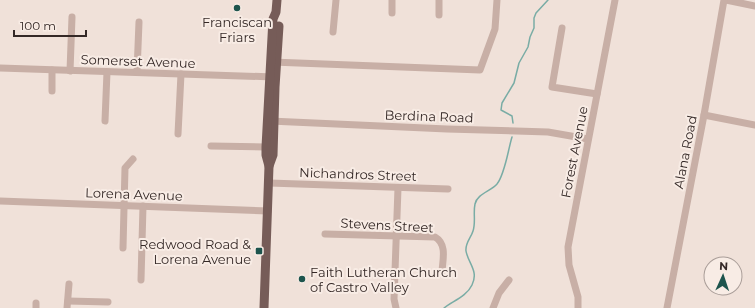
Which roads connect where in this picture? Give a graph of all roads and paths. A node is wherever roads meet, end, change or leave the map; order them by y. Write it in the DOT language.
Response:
graph roads {
  1 [pos="277,0"];
  2 [pos="336,0"];
  3 [pos="392,0"];
  4 [pos="439,0"];
  5 [pos="497,0"];
  6 [pos="614,0"];
  7 [pos="725,0"];
  8 [pos="755,6"];
  9 [pos="392,13"];
  10 [pos="439,14"];
  11 [pos="72,18"];
  12 [pos="139,22"];
  13 [pos="562,28"];
  14 [pos="333,32"];
  15 [pos="274,62"];
  16 [pos="0,68"];
  17 [pos="52,70"];
  18 [pos="70,71"];
  19 [pos="107,72"];
  20 [pos="137,72"];
  21 [pos="181,74"];
  22 [pos="273,77"];
  23 [pos="52,91"];
  24 [pos="597,94"];
  25 [pos="704,115"];
  26 [pos="105,121"];
  27 [pos="271,121"];
  28 [pos="755,125"];
  29 [pos="178,134"];
  30 [pos="588,139"];
  31 [pos="211,146"];
  32 [pos="266,147"];
  33 [pos="133,159"];
  34 [pos="269,166"];
  35 [pos="269,182"];
  36 [pos="398,188"];
  37 [pos="448,189"];
  38 [pos="0,200"];
  39 [pos="124,206"];
  40 [pos="143,206"];
  41 [pos="268,211"];
  42 [pos="325,234"];
  43 [pos="396,236"];
  44 [pos="123,248"];
  45 [pos="442,271"];
  46 [pos="141,280"];
  47 [pos="509,280"];
  48 [pos="69,284"];
  49 [pos="108,302"];
  50 [pos="68,304"];
  51 [pos="264,308"];
  52 [pos="396,308"];
  53 [pos="493,308"];
  54 [pos="578,308"];
  55 [pos="667,308"];
  1 -- 15 [label="main road"];
  2 -- 14 [label="street"];
  3 -- 9 [label="street"];
  4 -- 10 [label="street"];
  5 -- 15 [label="street"];
  6 -- 24 [label="street, Forest Avenue"];
  7 -- 8 [label="street"];
  7 -- 25 [label="street, Alana Road"];
  11 -- 18 [label="street"];
  12 -- 20 [label="street"];
  13 -- 24 [label="street"];
  15 -- 22 [label="main road"];
  16 -- 17 [label="street, Somerset Avenue"];
  17 -- 18 [label="street, Somerset Avenue"];
  17 -- 23 [label="street"];
  18 -- 19 [label="street, Somerset Avenue"];
  19 -- 20 [label="street, Somerset Avenue"];
  19 -- 26 [label="street"];
  20 -- 21 [label="street, Somerset Avenue"];
  21 -- 22 [label="street, Somerset Avenue"];
  21 -- 29 [label="street"];
  22 -- 27 [label="main road"];
  24 -- 30 [label="street, Forest Avenue"];
  25 -- 28 [label="street"];
  25 -- 55 [label="street, Alana Road"];
  27 -- 30 [label="street, Berdina Road"];
  27 -- 32 [label="main road"];
  27 -- 34 [label="main road"];
  30 -- 54 [label="street, Forest Avenue"];
  31 -- 32 [label="street"];
  32 -- 34 [label="main road"];
  33 -- 39 [label="street"];
  34 -- 35 [label="main road"];
  35 -- 36 [label="street, Nichandros Street"];
  35 -- 41 [label="main road"];
  36 -- 37 [label="street, Nichandros Street"];
  36 -- 43 [label="street"];
  38 -- 39 [label="street, Lorena Avenue"];
  39 -- 40 [label="street, Lorena Avenue"];
  39 -- 44 [label="street"];
  40 -- 41 [label="street, Lorena Avenue"];
  40 -- 46 [label="street"];
  41 -- 51 [label="main road"];
  42 -- 43 [label="street, Stevens Street"];
  43 -- 45 [label="street, Stevens Street"];
  43 -- 52 [label="street"];
  47 -- 53 [label="street"];
  48 -- 50 [label="street"];
  49 -- 50 [label="street"];
}
